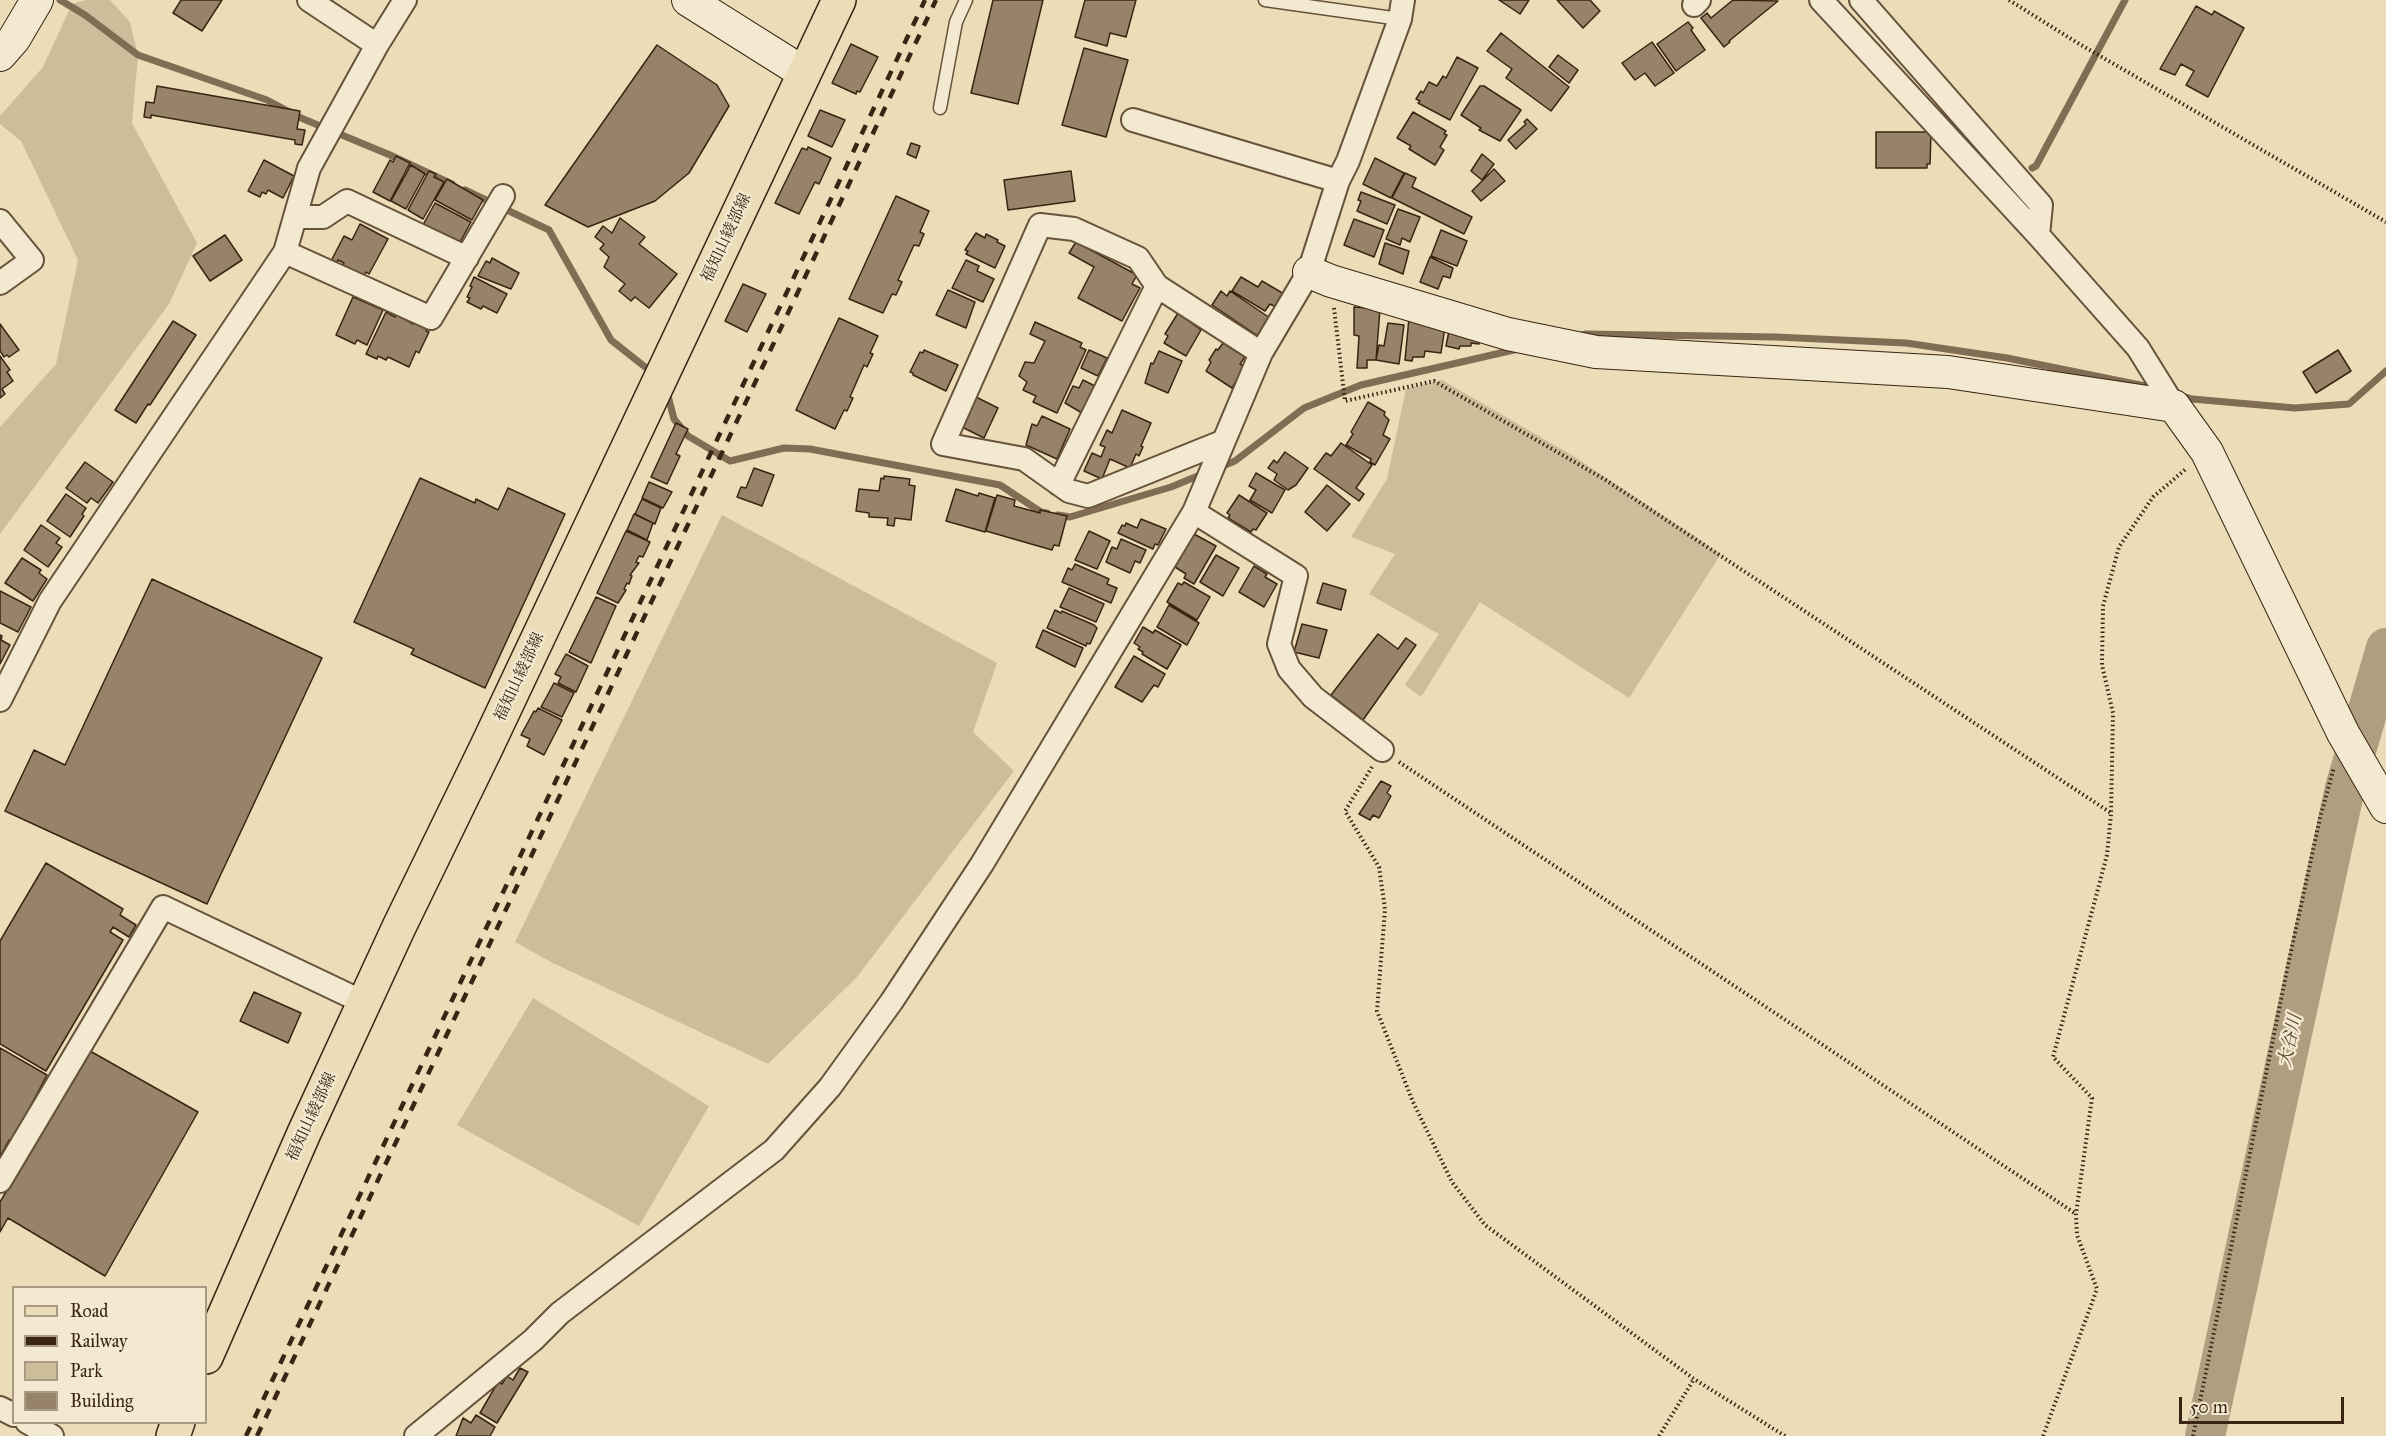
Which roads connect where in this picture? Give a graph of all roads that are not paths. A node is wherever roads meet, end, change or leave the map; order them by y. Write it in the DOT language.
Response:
graph roads {
  1 [pos="37,0"];
  2 [pos="309,0"];
  3 [pos="405,0"];
  4 [pos="688,0"];
  5 [pos="839,0"];
  6 [pos="966,0"];
  7 [pos="1265,0"];
  8 [pos="1821,0"];
  9 [pos="1861,0"];
  10 [pos="1401,10"];
  11 [pos="377,45"];
  12 [pos="0,55"];
  13 [pos="804,73"];
  14 [pos="940,108"];
  15 [pos="1133,120"];
  16 [pos="1338,181"];
  17 [pos="503,196"];
  18 [pos="295,217"];
  19 [pos="0,221"];
  20 [pos="2038,235"];
  21 [pos="285,252"];
  22 [pos="466,258"];
  23 [pos="1320,276"];
  24 [pos="0,283"];
  25 [pos="1157,285"];
  26 [pos="1261,353"];
  27 [pos="2174,406"];
  28 [pos="1219,449"];
  29 [pos="1059,484"];
  30 [pos="1196,504"];
  31 [pos="0,700"];
  32 [pos="1382,750"];
  33 [pos="2386,807"];
  34 [pos="365,1003"];
  35 [pos="0,1181"];
  36 [pos="207,1355"];
  37 [pos="31,1424"];
  38 [pos="52,1436"];
  39 [pos="416,1436"];
  1 -- 12 [label="street"];
  2 -- 11 [label="street"];
  3 -- 11 [label="street"];
  4 -- 13 [label="street"];
  5 -- 13 [label="main road, 福知山綾部線"];
  6 -- 14 [label="lane"];
  7 -- 10 [label="lane"];
  8 -- 20 [label="street"];
  9 -- 20 [label="street"];
  10 -- 16 [label="street"];
  11 -- 18 [label="street"];
  13 -- 34 [label="main road, 福知山綾部線"];
  15 -- 16 [label="street"];
  16 -- 23 [label="street"];
  17 -- 22 [label="street"];
  18 -- 21 [label="street"];
  18 -- 22 [label="street"];
  19 -- 24 [label="street"];
  20 -- 27 [label="street"];
  21 -- 22 [label="street"];
  21 -- 31 [label="street"];
  23 -- 26 [label="street"];
  23 -- 27 [label="street"];
  25 -- 26 [label="street"];
  25 -- 29 [label="street"];
  25 -- 29 [label="street"];
  26 -- 28 [label="street"];
  27 -- 33 [label="street"];
  28 -- 29 [label="street"];
  28 -- 30 [label="street"];
  30 -- 32 [label="street"];
  30 -- 39 [label="street"];
  34 -- 35 [label="street"];
  34 -- 36 [label="main road, 福知山綾部線"];
  37 -- 38 [label="street"];
}
